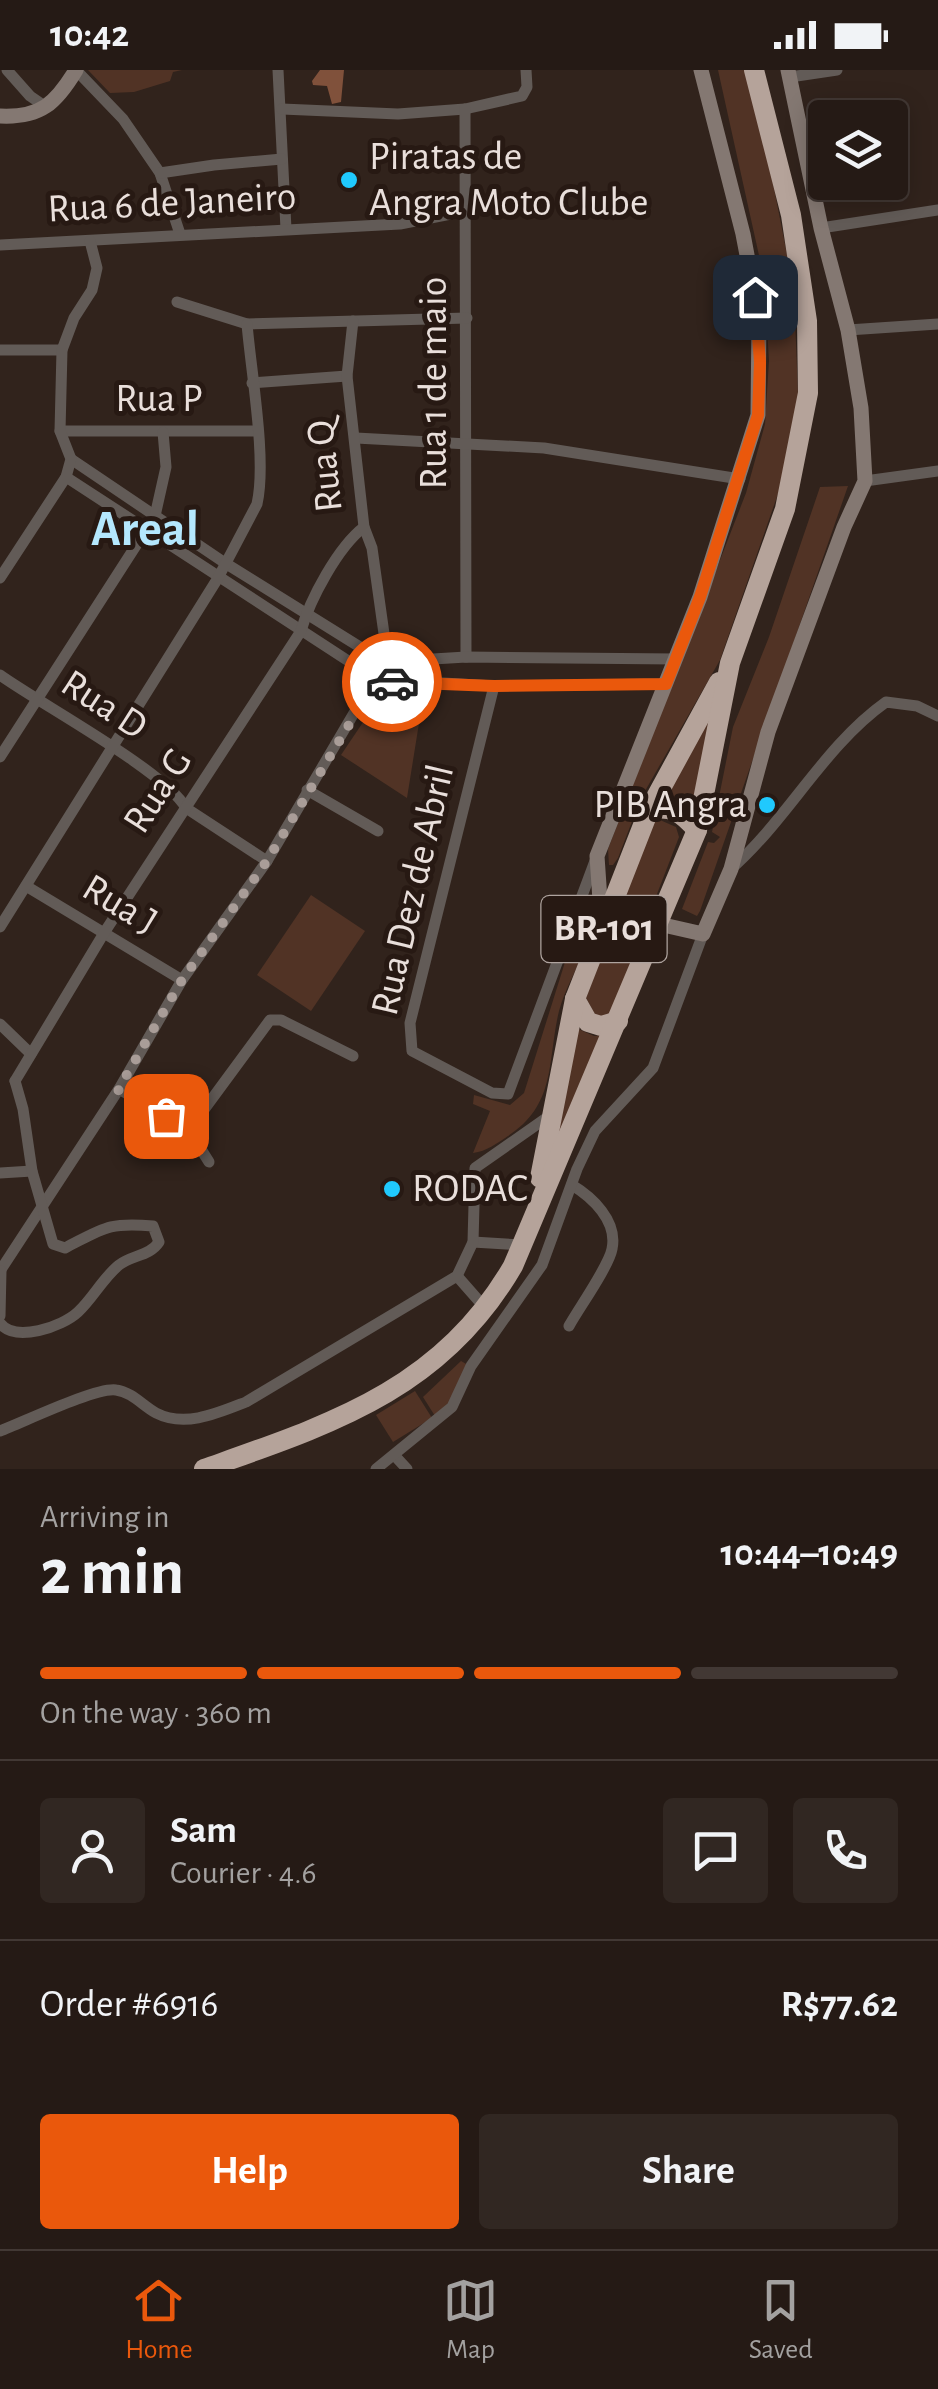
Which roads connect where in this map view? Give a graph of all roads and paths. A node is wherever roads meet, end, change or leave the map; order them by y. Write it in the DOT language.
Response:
graph roads {
  1 [pos="8,70"];
  2 [pos="76,70"];
  3 [pos="278,70"];
  4 [pos="526,70"];
  5 [pos="701,70"];
  6 [pos="754,70"];
  7 [pos="838,70"];
  8 [pos="789,73"];
  9 [pos="46,107"];
  10 [pos="282,109"];
  11 [pos="466,109"];
  12 [pos="0,116"];
  13 [pos="282,159"];
  14 [pos="160,174"];
  15 [pos="938,210"];
  16 [pos="466,211"];
  17 [pos="821,228"];
  18 [pos="286,229"];
  19 [pos="180,234"];
  20 [pos="90,241"];
  21 [pos="0,245"];
  22 [pos="177,302"];
  23 [pos="467,318"];
  24 [pos="353,321"];
  25 [pos="247,324"];
  26 [pos="938,324"];
  27 [pos="848,330"];
  28 [pos="0,350"];
  29 [pos="62,350"];
  30 [pos="347,376"];
  31 [pos="252,383"];
  32 [pos="60,431"];
  33 [pos="256,431"];
  34 [pos="163,432"];
  35 [pos="356,438"];
  36 [pos="468,442"];
  37 [pos="71,460"];
  38 [pos="938,470"];
  39 [pos="66,476"];
  40 [pos="740,479"];
  41 [pos="865,482"];
  42 [pos="155,516"];
  43 [pos="364,526"];
  44 [pos="145,530"];
  45 [pos="225,564"];
  46 [pos="0,578"];
  47 [pos="218,578"];
  48 [pos="306,614"];
  49 [pos="300,631"];
  50 [pos="466,658"];
  51 [pos="676,658"];
  52 [pos="424,660"];
  53 [pos="384,662"];
  54 [pos="730,663"];
  55 [pos="0,674"];
  56 [pos="376,680"];
  57 [pos="424,684"];
  58 [pos="666,684"];
  59 [pos="494,686"];
  60 [pos="36,700"];
  61 [pos="938,716"];
  62 [pos="114,749"];
  63 [pos="0,758"];
  64 [pos="307,790"];
  65 [pos="186,808"];
  66 [pos="649,810"];
  67 [pos="697,830"];
  68 [pos="378,831"];
  69 [pos="597,856"];
  70 [pos="267,861"];
  71 [pos="731,869"];
  72 [pos="26,886"];
  73 [pos="659,924"];
  74 [pos="0,927"];
  75 [pos="602,932"];
  76 [pos="104,933"];
  77 [pos="703,934"];
  78 [pos="182,980"];
  79 [pos="575,999"];
  80 [pos="618,1021"];
  81 [pos="0,1024"];
  82 [pos="31,1054"];
  83 [pos="353,1056"];
  84 [pos="0,1082"];
  85 [pos="14,1082"];
  86 [pos="118,1090"];
  87 [pos="552,1114"];
  88 [pos="189,1130"];
  89 [pos="210,1162"];
  90 [pos="32,1172"];
  91 [pos="0,1173"];
  92 [pos="572,1185"];
  93 [pos="44,1206"];
  94 [pos="533,1214"];
  95 [pos="473,1242"];
  96 [pos="522,1245"];
  97 [pos="0,1271"];
  98 [pos="457,1276"];
  99 [pos="486,1309"];
  100 [pos="0,1319"];
  101 [pos="569,1326"];
  102 [pos="0,1431"];
  103 [pos="394,1456"];
  104 [pos="204,1469"];
  105 [pos="376,1469"];
  106 [pos="408,1469"];
  1 -- 9 [label="street"];
  2 -- 9 [label="main road"];
  2 -- 14 [label="street"];
  3 -- 10 [label="street"];
  4 -- 11 [label="street"];
  5 -- 40 [label="main road"];
  6 -- 54 [label="highway, BR-101"];
  7 -- 8 [label="street"];
  8 -- 17 [label="main road"];
  9 -- 12 [label="main road"];
  10 -- 11 [label="street"];
  10 -- 13 [label="street"];
  11 -- 16 [label="street, Rua 1 de maio"];
  13 -- 14 [label="street"];
  13 -- 18 [label="street"];
  14 -- 19 [label="street"];
  15 -- 17 [label="street"];
  16 -- 18 [label="street, Rua 6 de Janeiro"];
  16 -- 23 [label="street, Rua 1 de maio"];
  17 -- 27 [label="main road"];
  18 -- 19 [label="street, Rua 6 de Janeiro"];
  19 -- 20 [label="street, Rua 6 de Janeiro"];
  20 -- 21 [label="street, Rua 6 de Janeiro"];
  20 -- 29 [label="street, Rua P"];
  22 -- 25 [label="street"];
  23 -- 24 [label="street"];
  23 -- 36 [label="street, Rua 1 de maio"];
  24 -- 25 [label="street"];
  24 -- 30 [label="street, Rua Q"];
  25 -- 31 [label="street, Rua P"];
  26 -- 27 [label="street"];
  27 -- 41 [label="main road"];
  28 -- 29 [label="street, Rua P"];
  29 -- 32 [label="street"];
  30 -- 31 [label="street, Rua P"];
  30 -- 35 [label="street, Rua Q"];
  31 -- 33 [label="street, Rua P"];
  32 -- 34 [label="street, Rua P"];
  32 -- 37 [label="street"];
  33 -- 34 [label="street, Rua P"];
  33 -- 45 [label="street, Rua P"];
  34 -- 42 [label="street"];
  35 -- 36 [label="street"];
  35 -- 43 [label="street, Rua Q"];
  36 -- 40 [label="street"];
  36 -- 50 [label="street, Rua 1 de maio"];
  37 -- 39 [label="street"];
  37 -- 42 [label="street"];
  38 -- 41 [label="street"];
  39 -- 44 [label="street"];
  39 -- 46 [label="street"];
  40 -- 51 [label="main road"];
  41 -- 71 [label="main road"];
  42 -- 44 [label="street"];
  42 -- 45 [label="street"];
  43 -- 48 [label="street, Rua G"];
  43 -- 53 [label="street, Rua Q"];
  44 -- 47 [label="street"];
  44 -- 60 [label="street"];
  45 -- 47 [label="street, Rua P"];
  45 -- 48 [label="street"];
  47 -- 49 [label="street"];
  47 -- 62 [label="street, Rua P"];
  48 -- 49 [label="street, Rua G"];
  48 -- 53 [label="street"];
  49 -- 56 [label="street"];
  49 -- 65 [label="street, Rua G"];
  50 -- 51 [label="street"];
  50 -- 52 [label="street"];
  51 -- 58 [label="main road"];
  52 -- 53 [label="street"];
  52 -- 57 [label="street"];
  53 -- 56 [label="street"];
  54 -- 66 [label="highway, BR-101"];
  54 -- 67 [label="highway, BR-101"];
  55 -- 60 [label="street, Rua D"];
  56 -- 57 [label="street"];
  56 -- 64 [label="street"];
  57 -- 59 [label="street"];
  58 -- 59 [label="street"];
  58 -- 69 [label="main road"];
  59 -- 69 [label="street, Rua Dez de Abril"];
  60 -- 62 [label="street, Rua D"];
  60 -- 63 [label="street"];
  61 -- 71 [label="street"];
  62 -- 65 [label="street, Rua D"];
  62 -- 72 [label="street, Rua P"];
  64 -- 68 [label="street"];
  64 -- 70 [label="street"];
  65 -- 70 [label="street, Rua D"];
  65 -- 76 [label="street, Rua G"];
  66 -- 67 [label="highway"];
  66 -- 75 [label="highway, BR-101"];
  67 -- 73 [label="highway, BR-101"];
  69 -- 75 [label="main road"];
  70 -- 78 [label="street"];
  71 -- 77 [label="main road"];
  72 -- 74 [label="street, Rua P"];
  72 -- 76 [label="street, Rua J"];
  73 -- 77 [label="main road"];
  73 -- 80 [label="highway, BR-101"];
  75 -- 79 [label="highway, BR-101"];
  76 -- 78 [label="street, Rua J"];
  76 -- 82 [label="street, Rua G"];
  77 -- 92 [label="street"];
  78 -- 86 [label="street"];
  79 -- 80 [label="highway"];
  79 -- 87 [label="highway, BR-101"];
  80 -- 94 [label="highway, BR-101"];
  81 -- 82 [label="street"];
  82 -- 85 [label="street, Rua G"];
  83 -- 88 [label="street"];
  84 -- 85 [label="street"];
  85 -- 90 [label="street"];
  86 -- 88 [label="street"];
  86 -- 93 [label="street"];
  87 -- 94 [label="highway, BR-101"];
  87 -- 95 [label="street"];
  88 -- 89 [label="street"];
  90 -- 91 [label="street"];
  90 -- 93 [label="street"];
  92 -- 101 [label="street"];
  92 -- 103 [label="street"];
  93 -- 97 [label="street"];
  93 -- 100 [label="street"];
  94 -- 96 [label="highway, BR-101"];
  95 -- 96 [label="street"];
  95 -- 98 [label="street"];
  96 -- 99 [label="highway, BR-101"];
  97 -- 100 [label="street"];
  98 -- 99 [label="street"];
  98 -- 102 [label="street"];
  99 -- 104 [label="highway, BR-101"];
  103 -- 105 [label="street"];
  103 -- 106 [label="street"];
}
